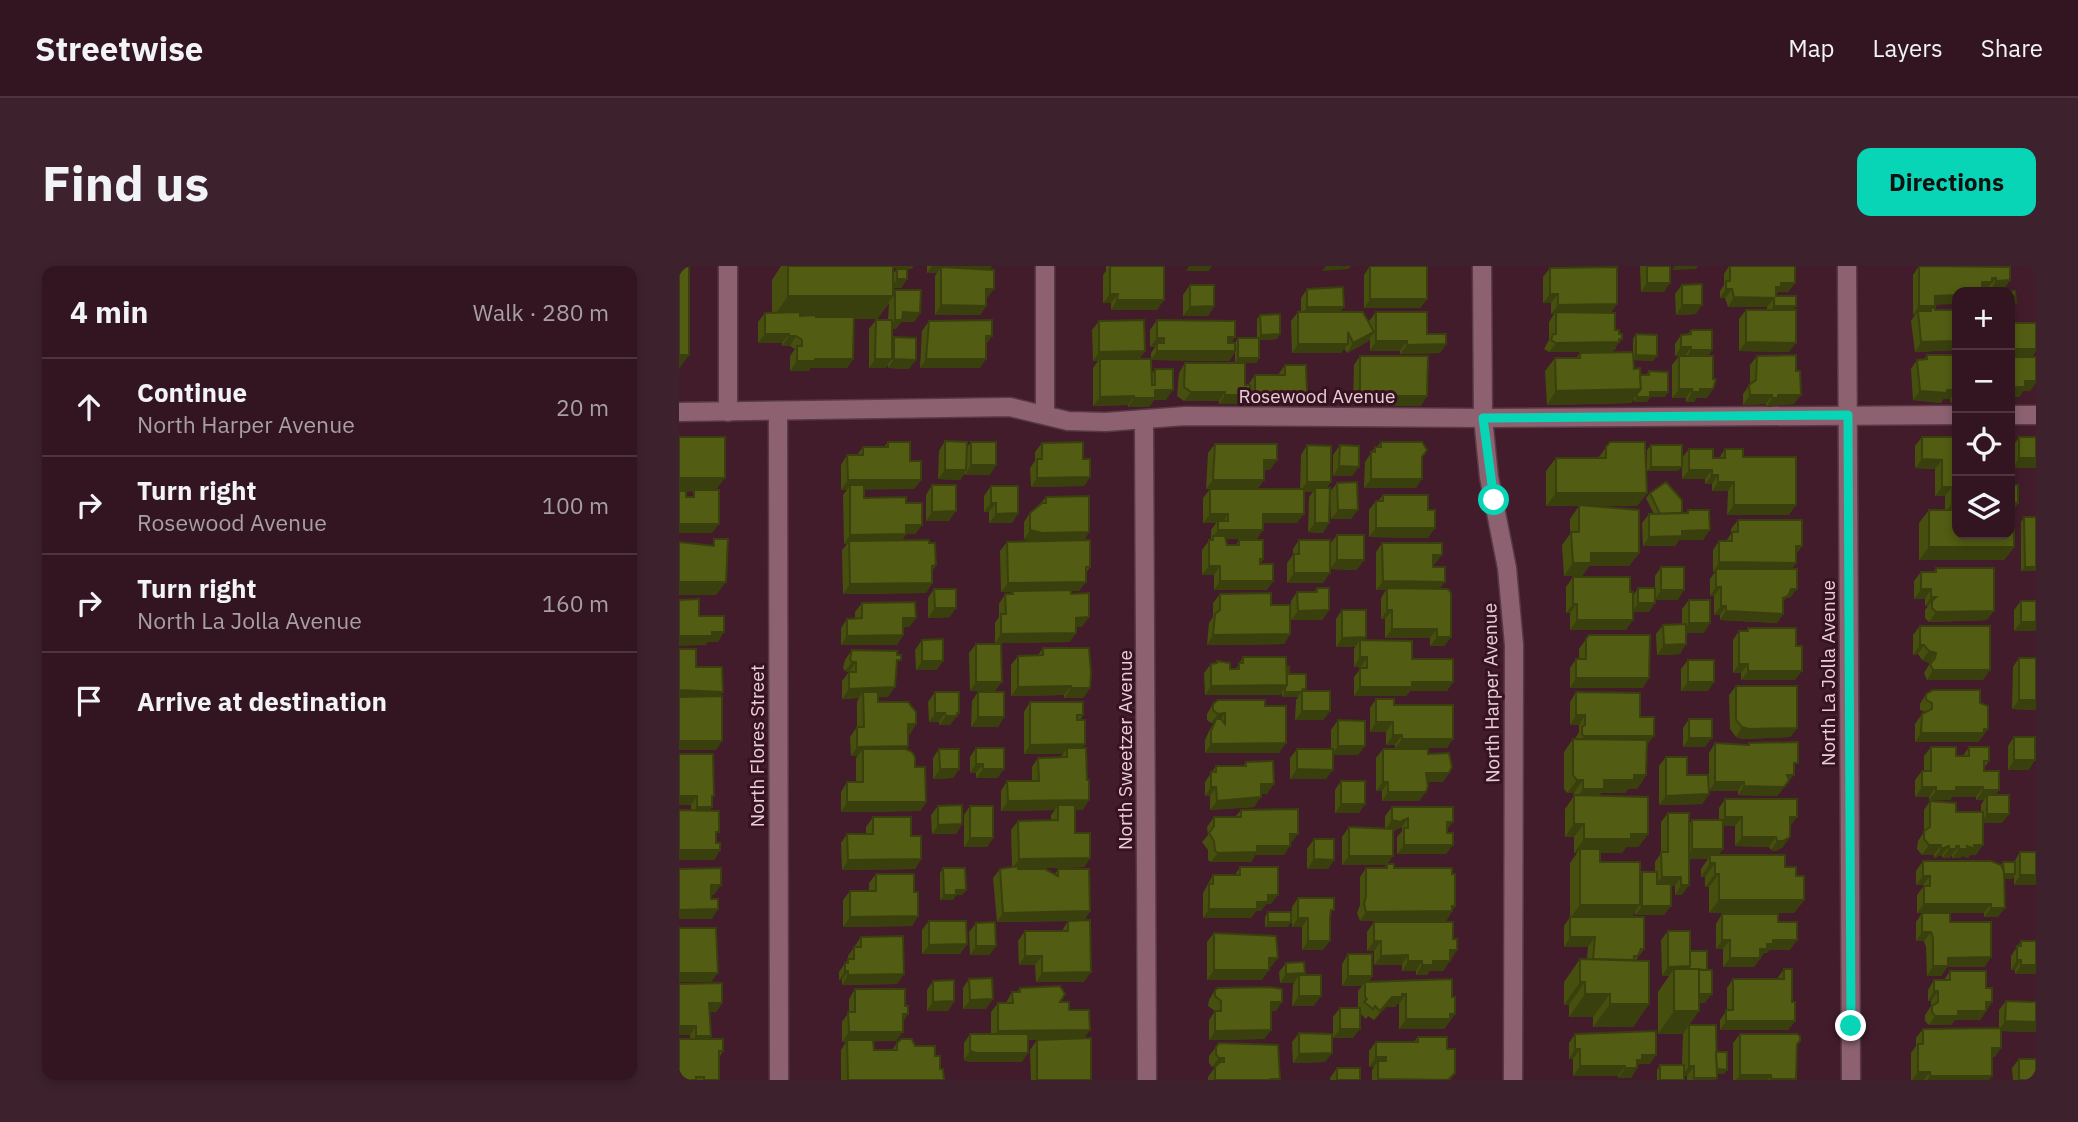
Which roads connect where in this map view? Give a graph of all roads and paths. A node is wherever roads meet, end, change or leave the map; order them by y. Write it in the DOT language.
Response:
graph roads {
  1 [pos="728,266"];
  2 [pos="1045,266"];
  3 [pos="1482,266"];
  4 [pos="1847,266"];
  5 [pos="679,412"];
  6 [pos="728,412"];
  7 [pos="778,412"];
  8 [pos="1045,415"];
  9 [pos="1848,415"];
  10 [pos="1952,415"];
  11 [pos="2015,415"];
  12 [pos="2036,415"];
  13 [pos="1483,418"];
  14 [pos="1144,419"];
  15 [pos="779,1080"];
  16 [pos="1147,1080"];
  17 [pos="1513,1080"];
  18 [pos="1851,1080"];
  1 -- 6 [label="street"];
  2 -- 8 [label="street"];
  3 -- 13 [label="street, North Harper Avenue"];
  4 -- 9 [label="street, North La Jolla Avenue"];
  5 -- 6 [label="street, Rosewood Avenue"];
  6 -- 7 [label="street, Rosewood Avenue"];
  7 -- 8 [label="street, Rosewood Avenue"];
  7 -- 15 [label="street, North Flores Street"];
  8 -- 14 [label="street, Rosewood Avenue"];
  9 -- 10 [label="street, Rosewood Avenue"];
  9 -- 13 [label="street, Rosewood Avenue"];
  9 -- 18 [label="street, North La Jolla Avenue"];
  11 -- 12 [label="street"];
  13 -- 14 [label="street, Rosewood Avenue"];
  13 -- 17 [label="street, North Harper Avenue"];
  14 -- 16 [label="street, North Sweetzer Avenue"];
}
